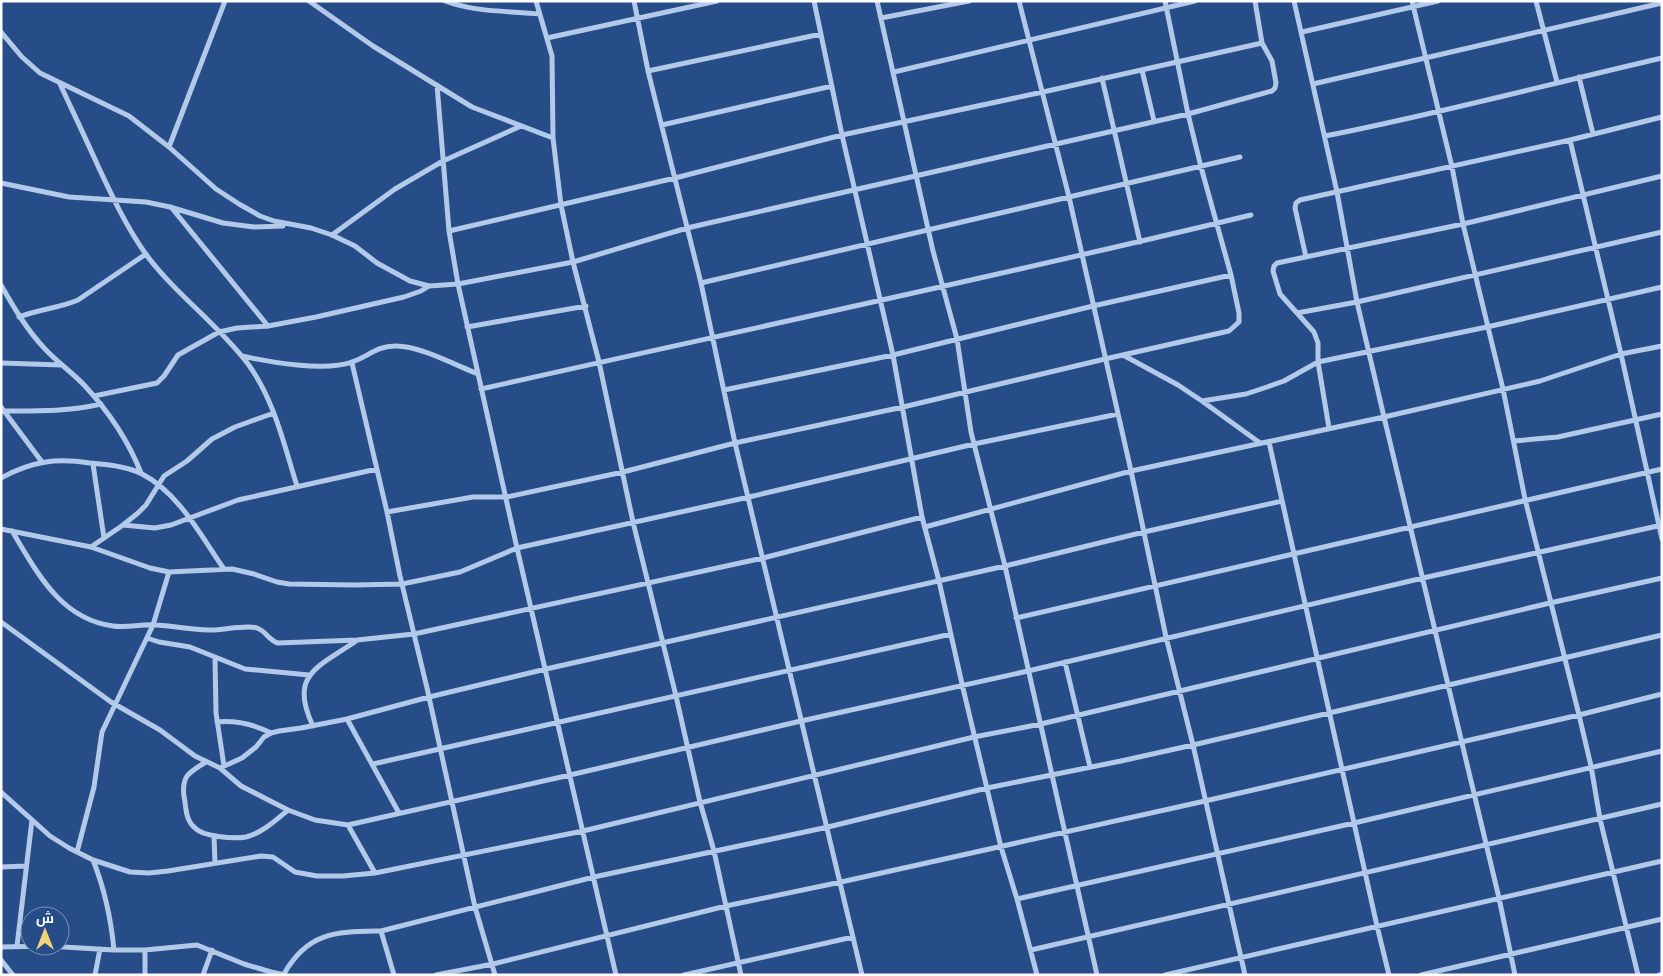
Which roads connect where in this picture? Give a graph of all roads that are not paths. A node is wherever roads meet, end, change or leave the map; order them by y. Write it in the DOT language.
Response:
graph roads {
  1 [pos="225,1"];
  2 [pos="309,1"];
  3 [pos="445,1"];
  4 [pos="536,1"];
  5 [pos="634,1"];
  6 [pos="717,1"];
  7 [pos="814,1"];
  8 [pos="877,1"];
  9 [pos="968,1"];
  10 [pos="1019,1"];
  11 [pos="1165,1"];
  12 [pos="1195,1"];
  13 [pos="1255,1"];
  14 [pos="1294,1"];
  15 [pos="1438,1"];
  16 [pos="1536,1"];
  17 [pos="1662,3"];
  18 [pos="1413,4"];
  19 [pos="1167,8"];
  20 [pos="539,14"];
  21 [pos="637,18"];
  22 [pos="881,18"];
  23 [pos="1544,30"];
  24 [pos="1,32"];
  25 [pos="1302,32"];
  26 [pos="821,34"];
  27 [pos="547,38"];
  28 [pos="1030,41"];
  29 [pos="1262,43"];
  30 [pos="1426,58"];
  31 [pos="1662,58"];
  32 [pos="1177,61"];
  33 [pos="1142,70"];
  34 [pos="648,71"];
  35 [pos="894,72"];
  36 [pos="1579,77"];
  37 [pos="1102,78"];
  38 [pos="1557,82"];
  39 [pos="60,84"];
  40 [pos="437,84"];
  41 [pos="1313,84"];
  42 [pos="832,86"];
  43 [pos="1043,92"];
  44 [pos="1439,112"];
  45 [pos="1188,114"];
  46 [pos="1662,117"];
  47 [pos="1154,121"];
  48 [pos="905,122"];
  49 [pos="520,126"];
  50 [pos="662,126"];
  51 [pos="1113,132"];
  52 [pos="1593,134"];
  53 [pos="842,135"];
  54 [pos="1324,136"];
  55 [pos="553,138"];
  56 [pos="1570,140"];
  57 [pos="1056,145"];
  58 [pos="169,147"];
  59 [pos="1240,158"];
  60 [pos="444,161"];
  61 [pos="1201,167"];
  62 [pos="1452,167"];
  63 [pos="916,176"];
  64 [pos="1662,176"];
  65 [pos="675,178"];
  66 [pos="1,183"];
  67 [pos="1126,184"];
  68 [pos="856,189"];
  69 [pos="1336,192"];
  70 [pos="1584,194"];
  71 [pos="1070,197"];
  72 [pos="114,200"];
  73 [pos="561,205"];
  74 [pos="170,207"];
  75 [pos="1251,215"];
  76 [pos="1217,224"];
  77 [pos="1464,224"];
  78 [pos="290,225"];
  79 [pos="687,228"];
  80 [pos="928,229"];
  81 [pos="449,231"];
  82 [pos="1662,232"];
  83 [pos="332,235"];
  84 [pos="1140,242"];
  85 [pos="868,243"];
  86 [pos="1348,248"];
  87 [pos="1596,248"];
  88 [pos="146,254"];
  89 [pos="1082,256"];
  90 [pos="1306,257"];
  91 [pos="573,262"];
  92 [pos="1475,274"];
  93 [pos="1231,275"];
  94 [pos="701,283"];
  95 [pos="458,284"];
  96 [pos="1,286"];
  97 [pos="429,286"];
  98 [pos="943,287"];
  99 [pos="1662,287"];
  100 [pos="1608,299"];
  101 [pos="881,301"];
  102 [pos="1357,302"];
  103 [pos="586,306"];
  104 [pos="1093,306"];
  105 [pos="1297,313"];
  106 [pos="19,317"];
  107 [pos="268,326"];
  108 [pos="467,327"];
  109 [pos="1487,327"];
  110 [pos="219,332"];
  111 [pos="712,337"];
  112 [pos="957,340"];
  113 [pos="1662,346"];
  114 [pos="1369,352"];
  115 [pos="1123,354"];
  116 [pos="1621,354"];
  117 [pos="893,355"];
  118 [pos="242,356"];
  119 [pos="1105,359"];
  120 [pos="599,362"];
  121 [pos="1318,362"];
  122 [pos="352,363"];
  123 [pos="1,364"];
  124 [pos="62,365"];
  125 [pos="478,374"];
  126 [pos="481,389"];
  127 [pos="1503,389"];
  128 [pos="724,390"];
  129 [pos="966,392"];
  130 [pos="94,396"];
  131 [pos="1202,401"];
  132 [pos="101,404"];
  133 [pos="903,407"];
  134 [pos="2,410"];
  135 [pos="274,413"];
  136 [pos="1118,414"];
  137 [pos="1662,414"];
  138 [pos="1384,417"];
  139 [pos="1635,420"];
  140 [pos="1329,428"];
  141 [pos="1514,441"];
  142 [pos="1269,442"];
  143 [pos="735,443"];
  144 [pos="1260,443"];
  145 [pos="974,444"];
  146 [pos="912,459"];
  147 [pos="42,462"];
  148 [pos="93,464"];
  149 [pos="377,469"];
  150 [pos="1662,469"];
  151 [pos="1131,471"];
  152 [pos="623,472"];
  153 [pos="1647,472"];
  154 [pos="141,473"];
  155 [pos="1,478"];
  156 [pos="158,484"];
  157 [pos="297,486"];
  158 [pos="507,497"];
  159 [pos="749,497"];
  160 [pos="1524,499"];
  161 [pos="1282,501"];
  162 [pos="991,508"];
  163 [pos="387,512"];
  164 [pos="922,516"];
  165 [pos="190,519"];
  166 [pos="633,522"];
  167 [pos="123,525"];
  168 [pos="1660,525"];
  169 [pos="925,527"];
  170 [pos="1411,527"];
  171 [pos="1,529"];
  172 [pos="12,531"];
  173 [pos="1144,532"];
  174 [pos="104,538"];
  175 [pos="1662,539"];
  176 [pos="91,547"];
  177 [pos="517,548"];
  178 [pos="1537,553"];
  179 [pos="1294,554"];
  180 [pos="762,558"];
  181 [pos="1005,566"];
  182 [pos="224,569"];
  183 [pos="169,572"];
  184 [pos="1423,578"];
  185 [pos="1662,578"];
  186 [pos="939,581"];
  187 [pos="402,584"];
  188 [pos="648,584"];
  189 [pos="1156,586"];
  190 [pos="1550,603"];
  191 [pos="1306,606"];
  192 [pos="531,609"];
  193 [pos="777,618"];
  194 [pos="1016,618"];
  195 [pos="1,622"];
  196 [pos="153,624"];
  197 [pos="1435,630"];
  198 [pos="414,634"];
  199 [pos="951,634"];
  200 [pos="1662,635"];
  201 [pos="1166,637"];
  202 [pos="147,638"];
  203 [pos="357,640"];
  204 [pos="662,643"];
  205 [pos="1564,657"];
  206 [pos="215,658"];
  207 [pos="1318,659"];
  208 [pos="1065,662"];
  209 [pos="546,669"];
  210 [pos="789,670"];
  211 [pos="1028,671"];
  212 [pos="309,675"];
  213 [pos="962,684"];
  214 [pos="1448,684"];
  215 [pos="1180,692"];
  216 [pos="1662,694"];
  217 [pos="676,696"];
  218 [pos="429,697"];
  219 [pos="116,704"];
  220 [pos="1330,713"];
  221 [pos="1579,715"];
  222 [pos="1078,716"];
  223 [pos="347,719"];
  224 [pos="801,720"];
  225 [pos="217,722"];
  226 [pos="558,722"];
  227 [pos="1041,724"];
  228 [pos="313,726"];
  229 [pos="271,733"];
  230 [pos="974,736"];
  231 [pos="1462,742"];
  232 [pos="1193,745"];
  233 [pos="688,748"];
  234 [pos="441,750"];
  235 [pos="1662,751"];
  236 [pos="206,762"];
  237 [pos="373,764"];
  238 [pos="1591,766"];
  239 [pos="222,767"];
  240 [pos="1090,767"];
  241 [pos="1342,770"];
  242 [pos="815,774"];
  243 [pos="1052,774"];
  244 [pos="570,775"];
  245 [pos="987,788"];
  246 [pos="1,792"];
  247 [pos="1474,794"];
  248 [pos="451,801"];
  249 [pos="1205,801"];
  250 [pos="700,802"];
  251 [pos="1662,804"];
  252 [pos="288,810"];
  253 [pos="399,813"];
  254 [pos="1600,819"];
  255 [pos="32,820"];
  256 [pos="1354,823"];
  257 [pos="348,825"];
  258 [pos="828,827"];
  259 [pos="583,830"];
  260 [pos="1065,832"];
  261 [pos="214,836"];
  262 [pos="1486,845"];
  263 [pos="1001,847"];
  264 [pos="77,852"];
  265 [pos="714,852"];
  266 [pos="1218,854"];
  267 [pos="464,856"];
  268 [pos="93,860"];
  269 [pos="1662,861"];
  270 [pos="215,863"];
  271 [pos="26,866"];
  272 [pos="1,867"];
  273 [pos="1612,872"];
  274 [pos="375,873"];
  275 [pos="1365,873"];
  276 [pos="594,877"];
  277 [pos="841,882"];
  278 [pos="1078,886"];
  279 [pos="1499,898"];
  280 [pos="1017,899"];
  281 [pos="1228,904"];
  282 [pos="726,906"];
  283 [pos="475,907"];
  284 [pos="1662,919"];
  285 [pos="1377,926"];
  286 [pos="1626,927"];
  287 [pos="381,931"];
  288 [pos="607,936"];
  289 [pos="853,937"];
  290 [pos="1089,937"];
  291 [pos="17,946"];
  292 [pos="1,947"];
  293 [pos="100,950"];
  294 [pos="114,950"];
  295 [pos="145,950"];
  296 [pos="212,950"];
  297 [pos="1031,950"];
  298 [pos="1510,955"];
  299 [pos="1241,958"];
  300 [pos="1,960"];
  301 [pos="739,963"];
  302 [pos="493,964"];
  303 [pos="285,974"];
  304 [pos="13,975"];
  305 [pos="95,975"];
  306 [pos="144,975"];
  307 [pos="203,975"];
  308 [pos="394,975"];
  309 [pos="436,975"];
  310 [pos="496,975"];
  311 [pos="616,975"];
  312 [pos="684,975"];
  313 [pos="741,975"];
  314 [pos="862,975"];
  315 [pos="1037,975"];
  316 [pos="1097,975"];
  317 [pos="1165,975"];
  318 [pos="1245,975"];
  319 [pos="1390,975"];
  320 [pos="1421,975"];
  321 [pos="1515,975"];
  322 [pos="1638,975"];
  1 -- 58 [label="street"];
  2 -- 40 [label="street"];
  3 -- 20 [label="street"];
  4 -- 20 [label="street"];
  5 -- 21 [label="street"];
  6 -- 21 [label="street"];
  7 -- 26 [label="street"];
  8 -- 22 [label="street"];
  9 -- 22 [label="street"];
  10 -- 28 [label="street"];
  11 -- 19 [label="street"];
  12 -- 19 [label="street"];
  13 -- 29 [label="street"];
  14 -- 25 [label="street"];
  15 -- 18 [label="street"];
  16 -- 23 [label="street"];
  17 -- 23 [label="street"];
  18 -- 25 [label="street"];
  18 -- 30 [label="street"];
  19 -- 28 [label="street"];
  19 -- 32 [label="street"];
  20 -- 27 [label="street"];
  21 -- 27 [label="street"];
  21 -- 34 [label="street"];
  22 -- 35 [label="street"];
  23 -- 30 [label="street"];
  23 -- 38 [label="street"];
  24 -- 39 [label="street"];
  25 -- 41 [label="street"];
  26 -- 34 [label="street"];
  26 -- 42 [label="street"];
  27 -- 55 [label="street"];
  28 -- 35 [label="street"];
  28 -- 43 [label="street"];
  29 -- 32 [label="street"];
  29 -- 45 [label="street"];
  30 -- 41 [label="street"];
  30 -- 44 [label="street"];
  31 -- 36 [label="street"];
  32 -- 33 [label="street"];
  32 -- 45 [label="street"];
  33 -- 37 [label="street"];
  33 -- 47 [label="street"];
  34 -- 50 [label="street"];
  35 -- 48 [label="street"];
  36 -- 38 [label="street"];
  36 -- 52 [label="street"];
  37 -- 43 [label="street"];
  37 -- 51 [label="street"];
  38 -- 44 [label="street"];
  39 -- 58 [label="street"];
  39 -- 72 [label="street"];
  40 -- 49 [label="street"];
  40 -- 60 [label="street"];
  41 -- 54 [label="street"];
  42 -- 50 [label="street"];
  42 -- 53 [label="street"];
  43 -- 48 [label="street"];
  43 -- 57 [label="street"];
  44 -- 54 [label="street"];
  44 -- 62 [label="street"];
  45 -- 47 [label="street"];
  45 -- 61 [label="street"];
  46 -- 52 [label="street"];
  47 -- 51 [label="street"];
  48 -- 53 [label="street"];
  48 -- 63 [label="street"];
  49 -- 55 [label="street"];
  49 -- 60 [label="street"];
  50 -- 65 [label="street"];
  51 -- 57 [label="street"];
  51 -- 67 [label="street"];
  52 -- 56 [label="street"];
  53 -- 65 [label="street"];
  53 -- 68 [label="street"];
  54 -- 69 [label="street"];
  55 -- 73 [label="street"];
  56 -- 62 [label="street"];
  56 -- 70 [label="street"];
  57 -- 63 [label="street"];
  57 -- 71 [label="street"];
  58 -- 78 [label="street"];
  59 -- 61 [label="street"];
  60 -- 81 [label="street"];
  60 -- 83 [label="street"];
  61 -- 67 [label="street"];
  61 -- 76 [label="street"];
  62 -- 69 [label="street"];
  62 -- 77 [label="street"];
  63 -- 68 [label="street"];
  63 -- 80 [label="street"];
  64 -- 70 [label="street"];
  65 -- 73 [label="street"];
  65 -- 79 [label="street"];
  66 -- 72 [label="street"];
  67 -- 71 [label="street"];
  67 -- 84 [label="street"];
  68 -- 79 [label="street"];
  68 -- 85 [label="street"];
  69 -- 86 [label="street"];
  69 -- 90 [label="street"];
  70 -- 77 [label="street"];
  70 -- 87 [label="street"];
  71 -- 80 [label="street"];
  71 -- 89 [label="street"];
  72 -- 74 [label="street"];
  72 -- 88 [label="street"];
  73 -- 81 [label="street"];
  73 -- 91 [label="street"];
  74 -- 78 [label="street"];
  74 -- 107 [label="street"];
  75 -- 76 [label="street"];
  76 -- 84 [label="street"];
  76 -- 93 [label="street"];
  77 -- 86 [label="street"];
  77 -- 92 [label="street"];
  78 -- 83 [label="street"];
  79 -- 91 [label="street"];
  79 -- 94 [label="street"];
  80 -- 85 [label="street"];
  80 -- 98 [label="street"];
  81 -- 95 [label="street"];
  82 -- 87 [label="street"];
  83 -- 97 [label="street"];
  84 -- 89 [label="street"];
  85 -- 94 [label="street"];
  85 -- 101 [label="street"];
  86 -- 90 [label="street"];
  86 -- 102 [label="street"];
  87 -- 92 [label="street"];
  87 -- 100 [label="street"];
  88 -- 106 [label="street"];
  88 -- 110 [label="street"];
  89 -- 98 [label="street"];
  89 -- 104 [label="street"];
  90 -- 105 [label="street"];
  91 -- 95 [label="street"];
  91 -- 103 [label="street"];
  92 -- 102 [label="street"];
  92 -- 109 [label="street"];
  93 -- 104 [label="street"];
  93 -- 115 [label="street"];
  94 -- 111 [label="street"];
  95 -- 97 [label="street"];
  95 -- 108 [label="street"];
  96 -- 106 [label="street"];
  97 -- 107 [label="street"];
  98 -- 101 [label="street"];
  98 -- 112 [label="street"];
  99 -- 100 [label="street"];
  100 -- 109 [label="street"];
  100 -- 116 [label="street"];
  101 -- 111 [label="street"];
  101 -- 117 [label="street"];
  102 -- 105 [label="street"];
  102 -- 114 [label="street"];
  103 -- 108 [label="street"];
  103 -- 120 [label="street"];
  104 -- 112 [label="street"];
  104 -- 119 [label="street"];
  105 -- 121 [label="street"];
  106 -- 124 [label="street"];
  107 -- 110 [label="street"];
  108 -- 125 [label="street"];
  109 -- 114 [label="street"];
  109 -- 127 [label="street"];
  110 -- 118 [label="street"];
  110 -- 130 [label="street"];
  111 -- 120 [label="street"];
  111 -- 128 [label="street"];
  112 -- 117 [label="street"];
  112 -- 129 [label="street"];
  113 -- 116 [label="street"];
  114 -- 121 [label="street"];
  114 -- 138 [label="street"];
  115 -- 119 [label="street"];
  115 -- 131 [label="street"];
  116 -- 127 [label="street"];
  116 -- 139 [label="street"];
  117 -- 128 [label="street"];
  117 -- 133 [label="street"];
  118 -- 122 [label="street"];
  118 -- 135 [label="street"];
  119 -- 129 [label="street"];
  119 -- 136 [label="street"];
  120 -- 126 [label="street"];
  120 -- 152 [label="street"];
  121 -- 131 [label="street"];
  121 -- 140 [label="street"];
  122 -- 125 [label="street"];
  122 -- 149 [label="street"];
  123 -- 124 [label="street"];
  124 -- 130 [label="street"];
  125 -- 126 [label="street"];
  126 -- 158 [label="street"];
  127 -- 138 [label="street"];
  127 -- 141 [label="street"];
  128 -- 143 [label="street"];
  129 -- 133 [label="street"];
  129 -- 145 [label="street"];
  130 -- 132 [label="street"];
  131 -- 144 [label="street"];
  132 -- 134 [label="street"];
  132 -- 154 [label="street"];
  133 -- 143 [label="street"];
  133 -- 146 [label="street"];
  134 -- 147 [label="street"];
  135 -- 156 [label="street"];
  135 -- 157 [label="street"];
  136 -- 145 [label="street"];
  136 -- 151 [label="street"];
  137 -- 139 [label="street"];
  138 -- 140 [label="street"];
  138 -- 170 [label="street"];
  139 -- 141 [label="street"];
  139 -- 153 [label="street"];
  140 -- 142 [label="street"];
  141 -- 160 [label="street"];
  142 -- 144 [label="street"];
  142 -- 161 [label="street"];
  143 -- 152 [label="street"];
  143 -- 159 [label="street"];
  144 -- 151 [label="street"];
  145 -- 146 [label="street"];
  145 -- 162 [label="street"];
  146 -- 159 [label="street"];
  146 -- 164 [label="street"];
  147 -- 148 [label="street"];
  147 -- 155 [label="street"];
  148 -- 154 [label="street"];
  148 -- 174 [label="street"];
  149 -- 157 [label="street"];
  149 -- 163 [label="street"];
  150 -- 153 [label="street"];
  151 -- 162 [label="street"];
  151 -- 173 [label="street"];
  152 -- 158 [label="street"];
  152 -- 166 [label="street"];
  153 -- 160 [label="street"];
  153 -- 168 [label="street"];
  154 -- 156 [label="street"];
  156 -- 165 [label="street"];
  156 -- 167 [label="street"];
  157 -- 165 [label="street"];
  158 -- 163 [label="street"];
  158 -- 177 [label="street"];
  159 -- 166 [label="street"];
  159 -- 180 [label="street"];
  160 -- 170 [label="street"];
  160 -- 178 [label="street"];
  161 -- 173 [label="street"];
  161 -- 179 [label="street"];
  162 -- 169 [label="street"];
  162 -- 181 [label="street"];
  163 -- 187 [label="street"];
  164 -- 169 [label="street"];
  164 -- 180 [label="street"];
  165 -- 167 [label="street"];
  165 -- 182 [label="street"];
  166 -- 177 [label="street"];
  166 -- 188 [label="street"];
  167 -- 174 [label="street"];
  168 -- 175 [label="street"];
  168 -- 178 [label="street"];
  169 -- 186 [label="street"];
  170 -- 179 [label="street"];
  170 -- 184 [label="street"];
  171 -- 172 [label="street"];
  172 -- 176 [label="street"];
  172 -- 196 [label="street"];
  173 -- 181 [label="street"];
  173 -- 189 [label="street"];
  174 -- 176 [label="street"];
  176 -- 183 [label="street"];
  177 -- 187 [label="street"];
  177 -- 192 [label="street"];
  178 -- 184 [label="street"];
  178 -- 190 [label="street"];
  179 -- 189 [label="street"];
  179 -- 191 [label="street"];
  180 -- 188 [label="street"];
  180 -- 193 [label="street"];
  181 -- 186 [label="street"];
  181 -- 194 [label="street"];
  182 -- 183 [label="street"];
  182 -- 187 [label="street"];
  183 -- 196 [label="street"];
  184 -- 191 [label="street"];
  184 -- 197 [label="street"];
  185 -- 190 [label="street"];
  186 -- 193 [label="street"];
  186 -- 199 [label="street"];
  187 -- 198 [label="street"];
  188 -- 192 [label="street"];
  188 -- 204 [label="street"];
  189 -- 194 [label="street"];
  189 -- 201 [label="street"];
  190 -- 197 [label="street"];
  190 -- 205 [label="street"];
  191 -- 201 [label="street"];
  191 -- 207 [label="street"];
  192 -- 198 [label="street"];
  192 -- 209 [label="street"];
  193 -- 204 [label="street"];
  193 -- 210 [label="street"];
  194 -- 211 [label="street"];
  195 -- 219 [label="street"];
  196 -- 202 [label="street"];
  196 -- 203 [label="street"];
  197 -- 207 [label="street"];
  197 -- 214 [label="street"];
  198 -- 203 [label="street"];
  198 -- 218 [label="street"];
  199 -- 210 [label="street"];
  199 -- 213 [label="street"];
  200 -- 205 [label="street"];
  201 -- 208 [label="street"];
  201 -- 215 [label="street"];
  202 -- 206 [label="street"];
  202 -- 219 [label="street"];
  203 -- 212 [label="street"];
  204 -- 209 [label="street"];
  204 -- 217 [label="street"];
  205 -- 214 [label="street"];
  205 -- 221 [label="street"];
  206 -- 212 [label="street"];
  206 -- 225 [label="street"];
  207 -- 215 [label="street"];
  207 -- 220 [label="street"];
  208 -- 211 [label="street"];
  208 -- 222 [label="street"];
  209 -- 218 [label="street"];
  209 -- 226 [label="street"];
  210 -- 217 [label="street"];
  210 -- 224 [label="street"];
  211 -- 213 [label="street"];
  211 -- 227 [label="street"];
  212 -- 228 [label="street"];
  213 -- 224 [label="street"];
  213 -- 230 [label="street"];
  214 -- 220 [label="street"];
  214 -- 231 [label="street"];
  215 -- 222 [label="street"];
  215 -- 232 [label="street"];
  216 -- 221 [label="street"];
  217 -- 226 [label="street"];
  217 -- 233 [label="street"];
  218 -- 223 [label="street"];
  218 -- 234 [label="street"];
  219 -- 236 [label="street"];
  219 -- 264 [label="street"];
  220 -- 232 [label="street"];
  220 -- 241 [label="street"];
  221 -- 231 [label="street"];
  221 -- 238 [label="street"];
  222 -- 227 [label="street"];
  222 -- 240 [label="street"];
  223 -- 228 [label="street"];
  223 -- 237 [label="street"];
  224 -- 233 [label="street"];
  224 -- 242 [label="street"];
  225 -- 229 [label="street"];
  225 -- 239 [label="street"];
  226 -- 234 [label="street"];
  226 -- 244 [label="street"];
  227 -- 230 [label="street"];
  227 -- 243 [label="street"];
  228 -- 229 [label="street"];
  229 -- 239 [label="street"];
  230 -- 242 [label="street"];
  230 -- 245 [label="street"];
  231 -- 241 [label="street"];
  231 -- 247 [label="street"];
  232 -- 240 [label="street"];
  232 -- 249 [label="street"];
  233 -- 244 [label="street"];
  233 -- 250 [label="street"];
  234 -- 237 [label="street"];
  234 -- 248 [label="street"];
  235 -- 238 [label="street"];
  236 -- 239 [label="street"];
  236 -- 261 [label="street"];
  237 -- 253 [label="street"];
  238 -- 247 [label="street"];
  238 -- 254 [label="street"];
  239 -- 252 [label="street"];
  240 -- 243 [label="street"];
  241 -- 249 [label="street"];
  241 -- 256 [label="street"];
  242 -- 250 [label="street"];
  242 -- 258 [label="street"];
  243 -- 245 [label="street"];
  243 -- 260 [label="street"];
  244 -- 248 [label="street"];
  244 -- 259 [label="street"];
  245 -- 258 [label="street"];
  245 -- 263 [label="street"];
  246 -- 255 [label="street"];
  247 -- 256 [label="street"];
  247 -- 262 [label="street"];
  248 -- 253 [label="street"];
  248 -- 267 [label="street"];
  249 -- 260 [label="street"];
  249 -- 266 [label="street"];
  250 -- 259 [label="street"];
  250 -- 265 [label="street"];
  251 -- 254 [label="street"];
  252 -- 257 [label="street"];
  252 -- 261 [label="street"];
  253 -- 257 [label="street"];
  254 -- 262 [label="street"];
  254 -- 273 [label="street"];
  255 -- 264 [label="street"];
  255 -- 271 [label="street"];
  256 -- 266 [label="street"];
  256 -- 275 [label="street"];
  257 -- 274 [label="street"];
  258 -- 265 [label="street"];
  258 -- 277 [label="street"];
  259 -- 267 [label="street"];
  259 -- 276 [label="street"];
  260 -- 263 [label="street"];
  260 -- 278 [label="street"];
  261 -- 270 [label="street"];
  262 -- 275 [label="street"];
  262 -- 279 [label="street"];
  263 -- 277 [label="street"];
  263 -- 280 [label="street"];
  264 -- 268 [label="street"];
  265 -- 276 [label="street"];
  265 -- 282 [label="street"];
  266 -- 278 [label="street"];
  266 -- 281 [label="street"];
  267 -- 274 [label="street"];
  267 -- 283 [label="street"];
  268 -- 270 [label="street"];
  268 -- 294 [label="street"];
  269 -- 273 [label="street"];
  270 -- 274 [label="street"];
  271 -- 272 [label="street"];
  271 -- 291 [label="street"];
  273 -- 279 [label="street"];
  273 -- 286 [label="street"];
  275 -- 281 [label="street"];
  275 -- 285 [label="street"];
  276 -- 283 [label="street"];
  276 -- 288 [label="street"];
  277 -- 282 [label="street"];
  277 -- 289 [label="street"];
  278 -- 280 [label="street"];
  278 -- 290 [label="street"];
  279 -- 285 [label="street"];
  279 -- 298 [label="street"];
  280 -- 297 [label="street"];
  281 -- 290 [label="street"];
  281 -- 299 [label="street"];
  282 -- 288 [label="street"];
  282 -- 301 [label="street"];
  283 -- 287 [label="street"];
  283 -- 302 [label="street"];
  284 -- 286 [label="street"];
  285 -- 299 [label="street"];
  285 -- 319 [label="street"];
  286 -- 298 [label="street"];
  286 -- 322 [label="street"];
  287 -- 303 [label="street"];
  287 -- 308 [label="street"];
  288 -- 302 [label="street"];
  288 -- 311 [label="street"];
  289 -- 301 [label="street"];
  289 -- 314 [label="street"];
  290 -- 297 [label="street"];
  290 -- 316 [label="street"];
  291 -- 292 [label="street"];
  291 -- 293 [label="street"];
  293 -- 294 [label="street"];
  293 -- 305 [label="street"];
  294 -- 295 [label="street"];
  295 -- 296 [label="street"];
  295 -- 306 [label="street"];
  296 -- 303 [label="street"];
  296 -- 307 [label="street"];
  297 -- 315 [label="street"];
  298 -- 320 [label="street"];
  298 -- 321 [label="street"];
  299 -- 317 [label="street"];
  299 -- 318 [label="street"];
  300 -- 304 [label="street"];
  301 -- 312 [label="street"];
  301 -- 313 [label="street"];
  302 -- 309 [label="street"];
  302 -- 310 [label="street"];
}
